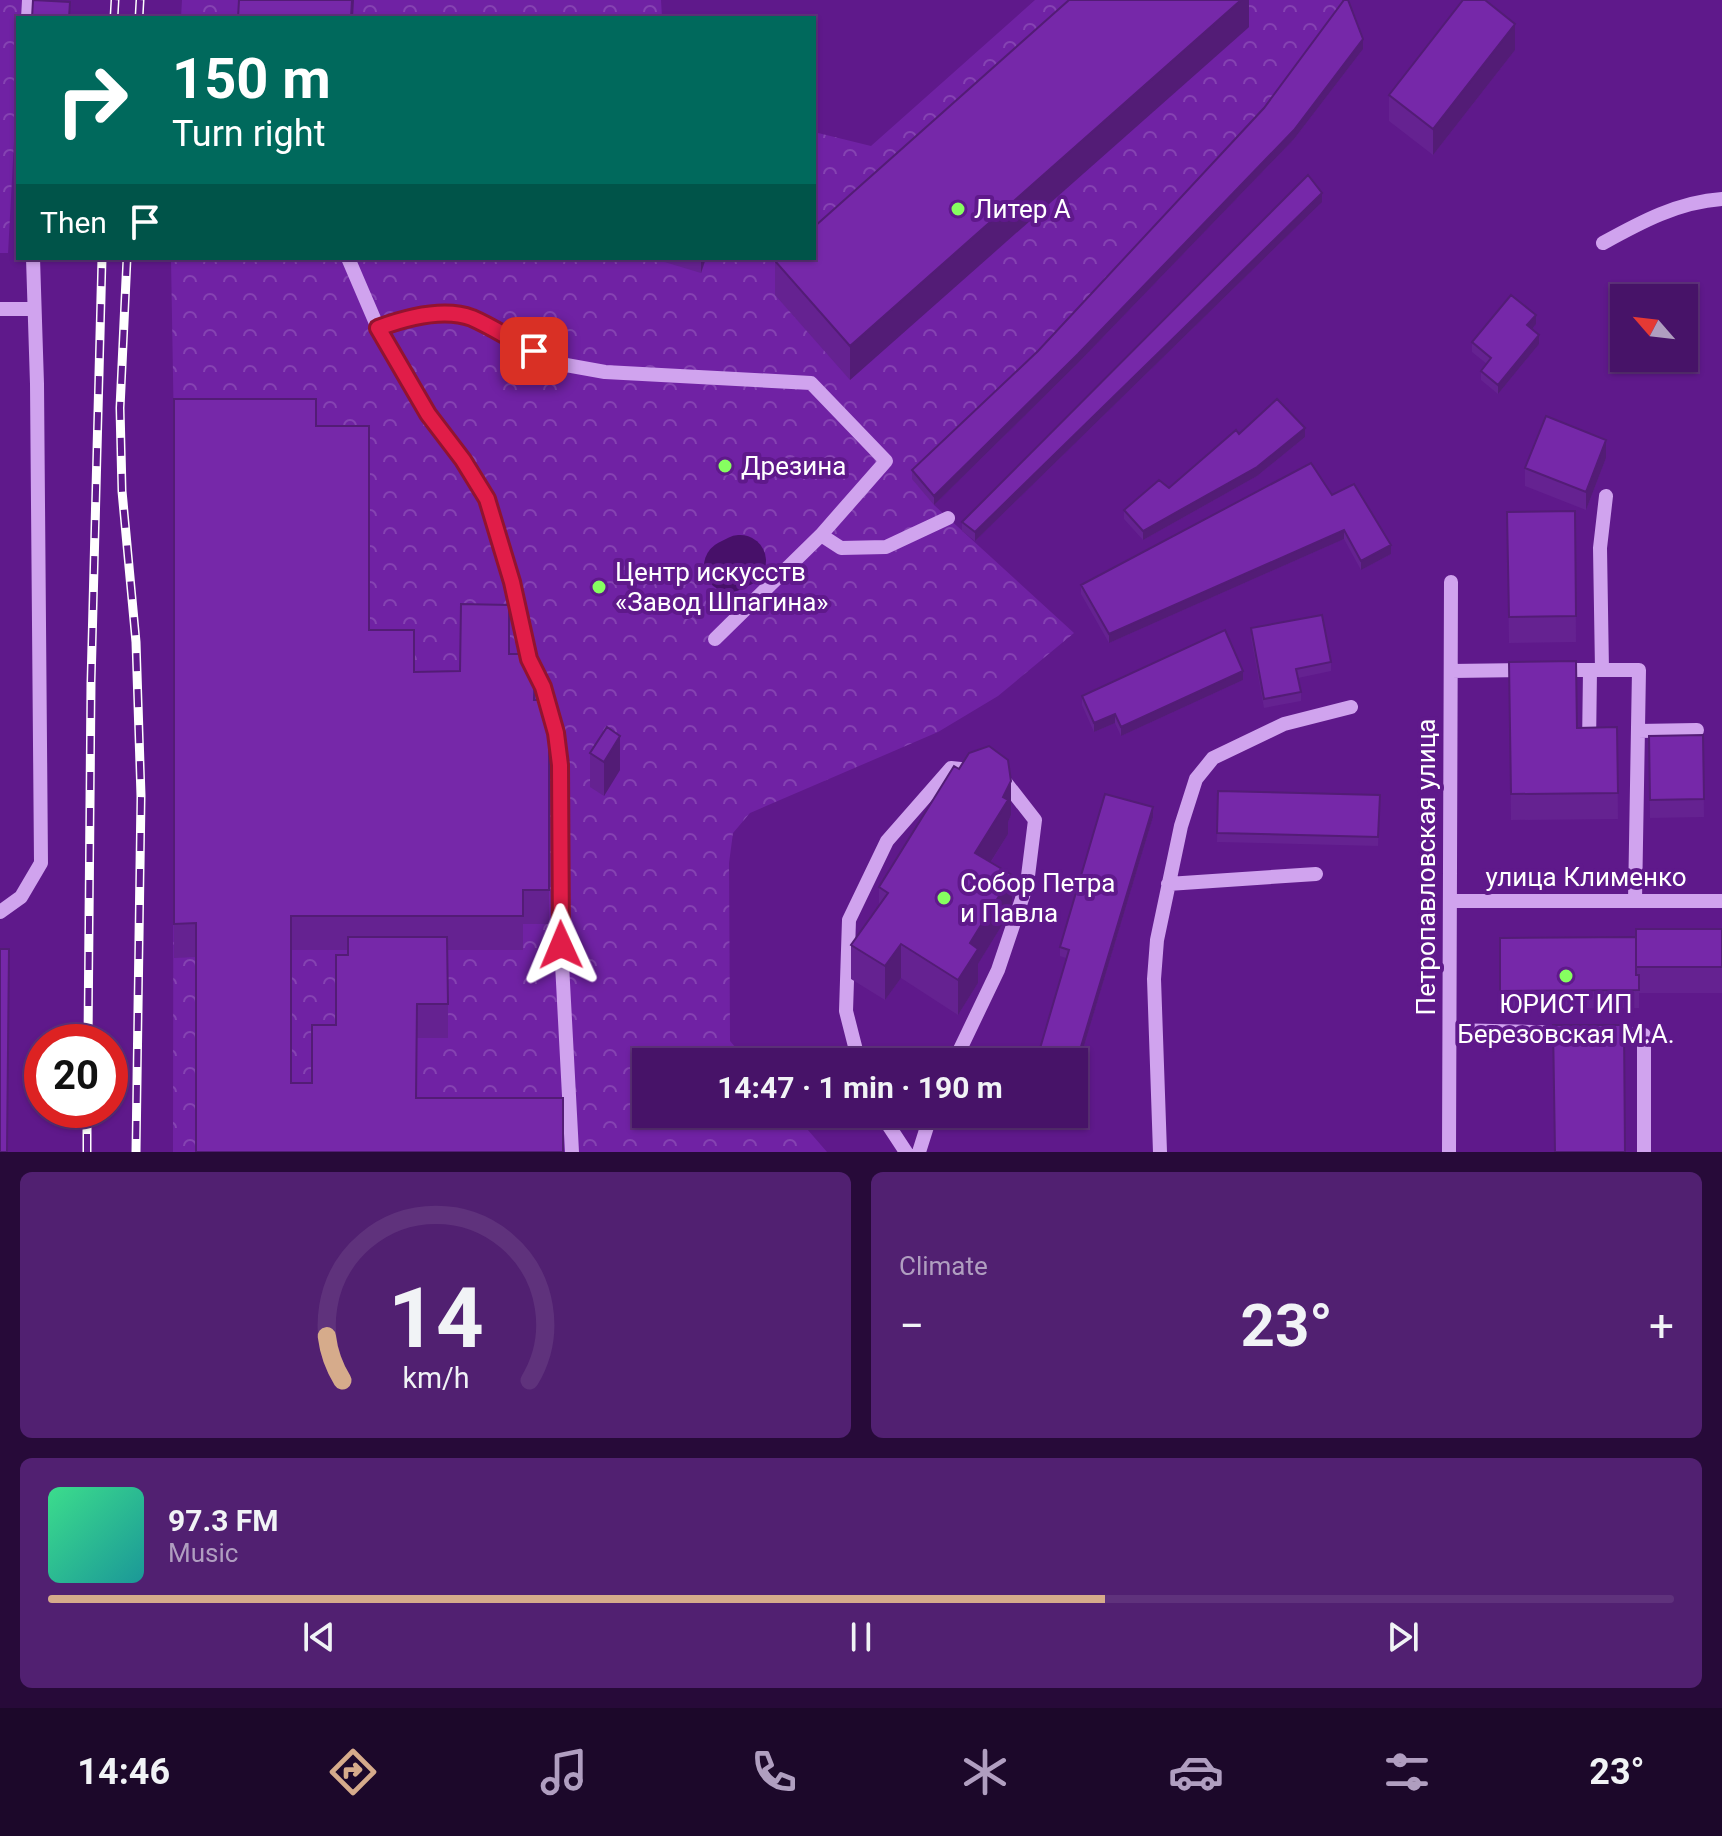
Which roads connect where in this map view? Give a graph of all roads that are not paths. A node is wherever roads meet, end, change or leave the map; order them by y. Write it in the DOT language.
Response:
graph roads {
  1 [pos="1722,199"];
  2 [pos="1603,243"];
  3 [pos="33,260"];
  4 [pos="349,260"];
  5 [pos="0,309"];
  6 [pos="34,309"];
  7 [pos="378,328"];
  8 [pos="1606,496"];
  9 [pos="948,518"];
  10 [pos="821,535"];
  11 [pos="1451,582"];
  12 [pos="715,639"];
  13 [pos="1596,670"];
  14 [pos="1451,671"];
  15 [pos="1351,707"];
  16 [pos="1697,730"];
  17 [pos="1638,731"];
  18 [pos="1589,747"];
  19 [pos="1316,874"];
  20 [pos="1168,884"];
  21 [pos="1450,901"];
  22 [pos="1635,901"];
  23 [pos="1722,901"];
  24 [pos="0,912"];
  25 [pos="1450,1030"];
  26 [pos="855,1048"];
  27 [pos="961,1048"];
  28 [pos="890,1128"];
  29 [pos="927,1128"];
  30 [pos="572,1152"];
  31 [pos="906,1152"];
  32 [pos="919,1152"];
  33 [pos="1160,1152"];
  34 [pos="1449,1152"];
  35 [pos="1644,1152"];
  1 -- 2 [label="street"];
  3 -- 6 [label="street"];
  4 -- 7 [label="street"];
  5 -- 6 [label="street"];
  6 -- 24 [label="street"];
  7 -- 10 [label="street"];
  7 -- 30 [label="street"];
  8 -- 13 [label="street"];
  9 -- 10 [label="street"];
  10 -- 12 [label="street"];
  11 -- 14 [label="street, Петропавловская улица"];
  13 -- 14 [label="street"];
  13 -- 17 [label="street"];
  13 -- 18 [label="street"];
  14 -- 21 [label="street, Петропавловская улица"];
  15 -- 20 [label="street"];
  16 -- 17 [label="street"];
  17 -- 22 [label="street"];
  19 -- 20 [label="street"];
  20 -- 33 [label="street"];
  21 -- 22 [label="street, улица Клименко"];
  21 -- 25 [label="street, Петропавловская улица"];
  22 -- 23 [label="street, улица Клименко"];
  25 -- 34 [label="street, Петропавловская улица"];
  25 -- 35 [label="street"];
  26 -- 27 [label="street"];
  28 -- 31 [label="street"];
  29 -- 32 [label="street"];
}
